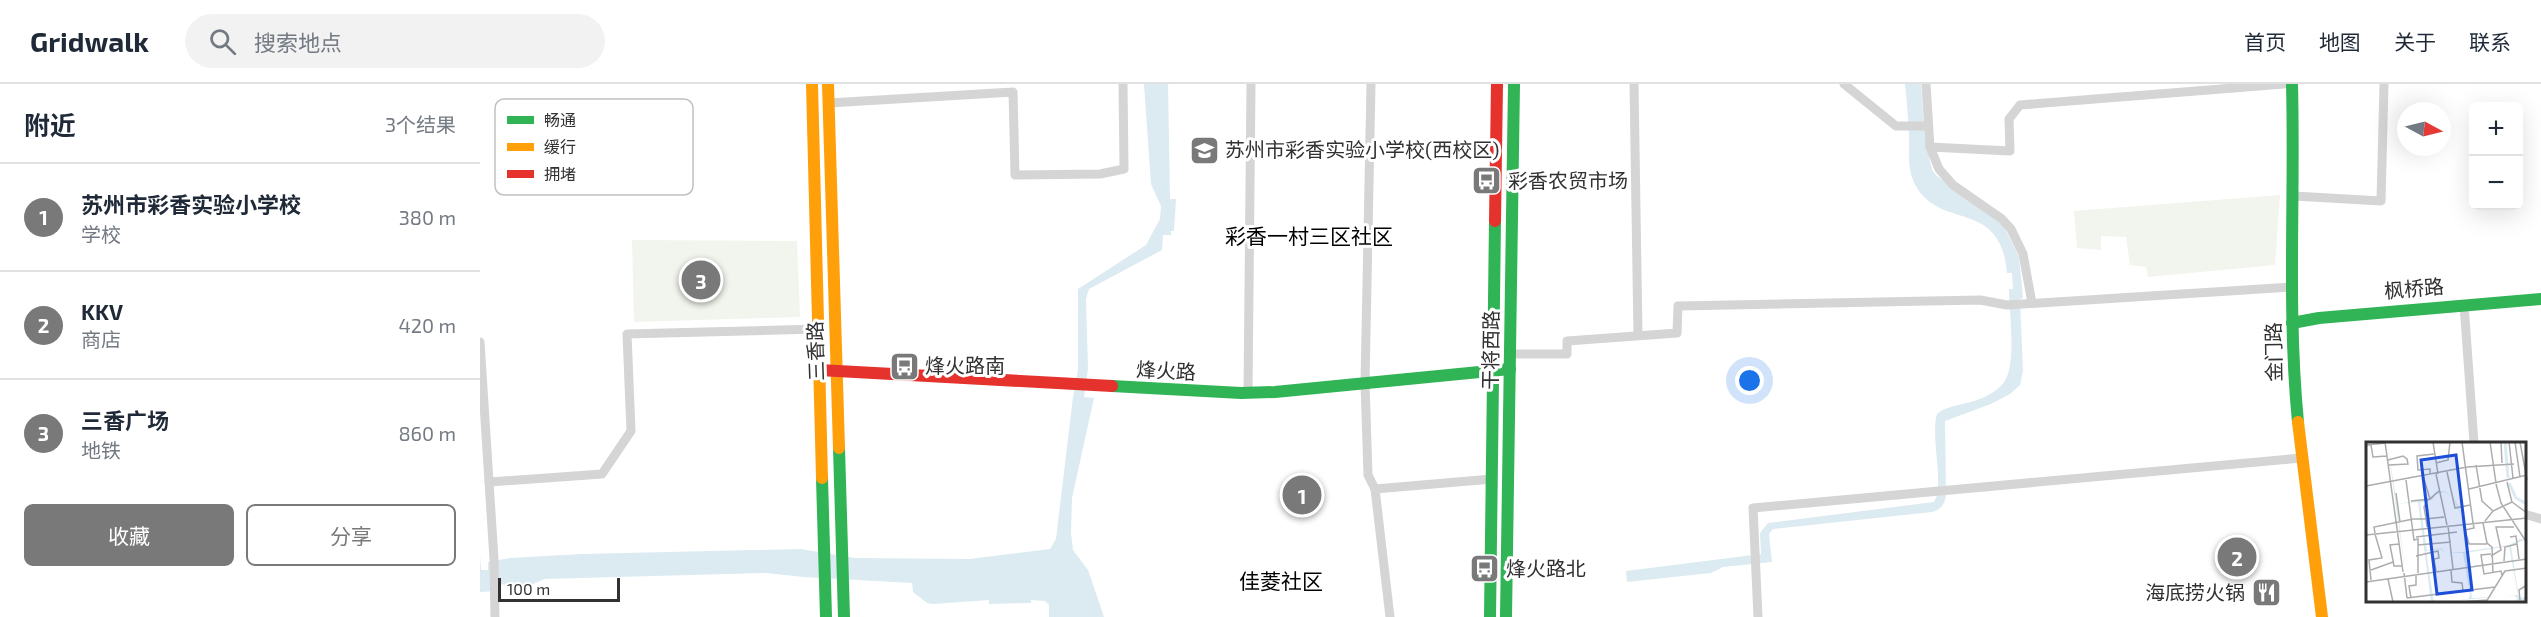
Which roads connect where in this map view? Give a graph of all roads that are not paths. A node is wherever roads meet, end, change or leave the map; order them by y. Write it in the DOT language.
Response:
graph roads {
  1 [pos="812,84"];
  2 [pos="828,84"];
  3 [pos="1123,84"];
  4 [pos="1251,84"];
  5 [pos="1371,84"];
  6 [pos="1497,84"];
  7 [pos="1514,84"];
  8 [pos="1634,84"];
  9 [pos="1844,84"];
  10 [pos="1926,84"];
  11 [pos="2284,84"];
  12 [pos="2292,84"];
  13 [pos="2384,84"];
  14 [pos="2188,88"];
  15 [pos="829,103"];
  16 [pos="1926,126"];
  17 [pos="1930,147"];
  18 [pos="2294,196"];
  19 [pos="2293,287"];
  20 [pos="2541,299"];
  21 [pos="2031,303"];
  22 [pos="2464,305"];
  23 [pos="2292,323"];
  24 [pos="818,328"];
  25 [pos="1638,335"];
  26 [pos="480,342"];
  27 [pos="1510,354"];
  28 [pos="480,358"];
  29 [pos="1494,369"];
  30 [pos="1510,369"];
  31 [pos="819,370"];
  32 [pos="836,372"];
  33 [pos="1365,383"];
  34 [pos="1248,393"];
  35 [pos="2474,442"];
  36 [pos="2301,458"];
  37 [pos="1492,479"];
  38 [pos="489,482"];
  39 [pos="1375,489"];
  40 [pos="2526,515"];
  41 [pos="2541,519"];
  42 [pos="495,617"];
  43 [pos="826,617"];
  44 [pos="844,617"];
  45 [pos="1390,617"];
  46 [pos="1490,617"];
  47 [pos="1506,617"];
  48 [pos="1758,617"];
  49 [pos="2322,617"];
  1 -- 24 [label="main road, 三香路"];
  2 -- 15 [label="main road, 三香路"];
  3 -- 15 [label="street"];
  4 -- 34 [label="street"];
  5 -- 33 [label="street"];
  6 -- 29 [label="main road, 干将西路"];
  7 -- 27 [label="main road, 干将西路"];
  8 -- 25 [label="street"];
  9 -- 16 [label="street"];
  10 -- 16 [label="street"];
  11 -- 14 [label="street"];
  12 -- 18 [label="main road, 金门路"];
  13 -- 18 [label="street"];
  14 -- 17 [label="street"];
  15 -- 32 [label="main road, 三香路"];
  16 -- 17 [label="street"];
  17 -- 21 [label="street"];
  18 -- 19 [label="main road, 金门路"];
  19 -- 21 [label="street"];
  19 -- 23 [label="main road, 金门路"];
  20 -- 22 [label="main road, 枫桥路"];
  21 -- 25 [label="street"];
  22 -- 23 [label="main road, 枫桥路"];
  22 -- 35 [label="street"];
  23 -- 36 [label="main road, 金门路"];
  24 -- 31 [label="main road, 三香路"];
  24 -- 38 [label="street"];
  25 -- 27 [label="street"];
  26 -- 28 [label="street"];
  27 -- 30 [label="main road, 干将西路"];
  28 -- 38 [label="street"];
  29 -- 30 [label="main road, 烽火路"];
  29 -- 33 [label="main road, 烽火路"];
  29 -- 37 [label="main road, 干将西路"];
  30 -- 47 [label="main road, 干将西路"];
  31 -- 32 [label="main road, 烽火路"];
  31 -- 43 [label="main road, 三香路"];
  32 -- 34 [label="main road, 烽火路"];
  32 -- 44 [label="main road, 三香路"];
  33 -- 34 [label="main road, 烽火路"];
  33 -- 39 [label="street"];
  36 -- 48 [label="street"];
  36 -- 49 [label="main road, 金门路"];
  37 -- 39 [label="street"];
  37 -- 46 [label="main road, 干将西路"];
  38 -- 42 [label="street"];
  39 -- 45 [label="street"];
  40 -- 41 [label="street"];
}
